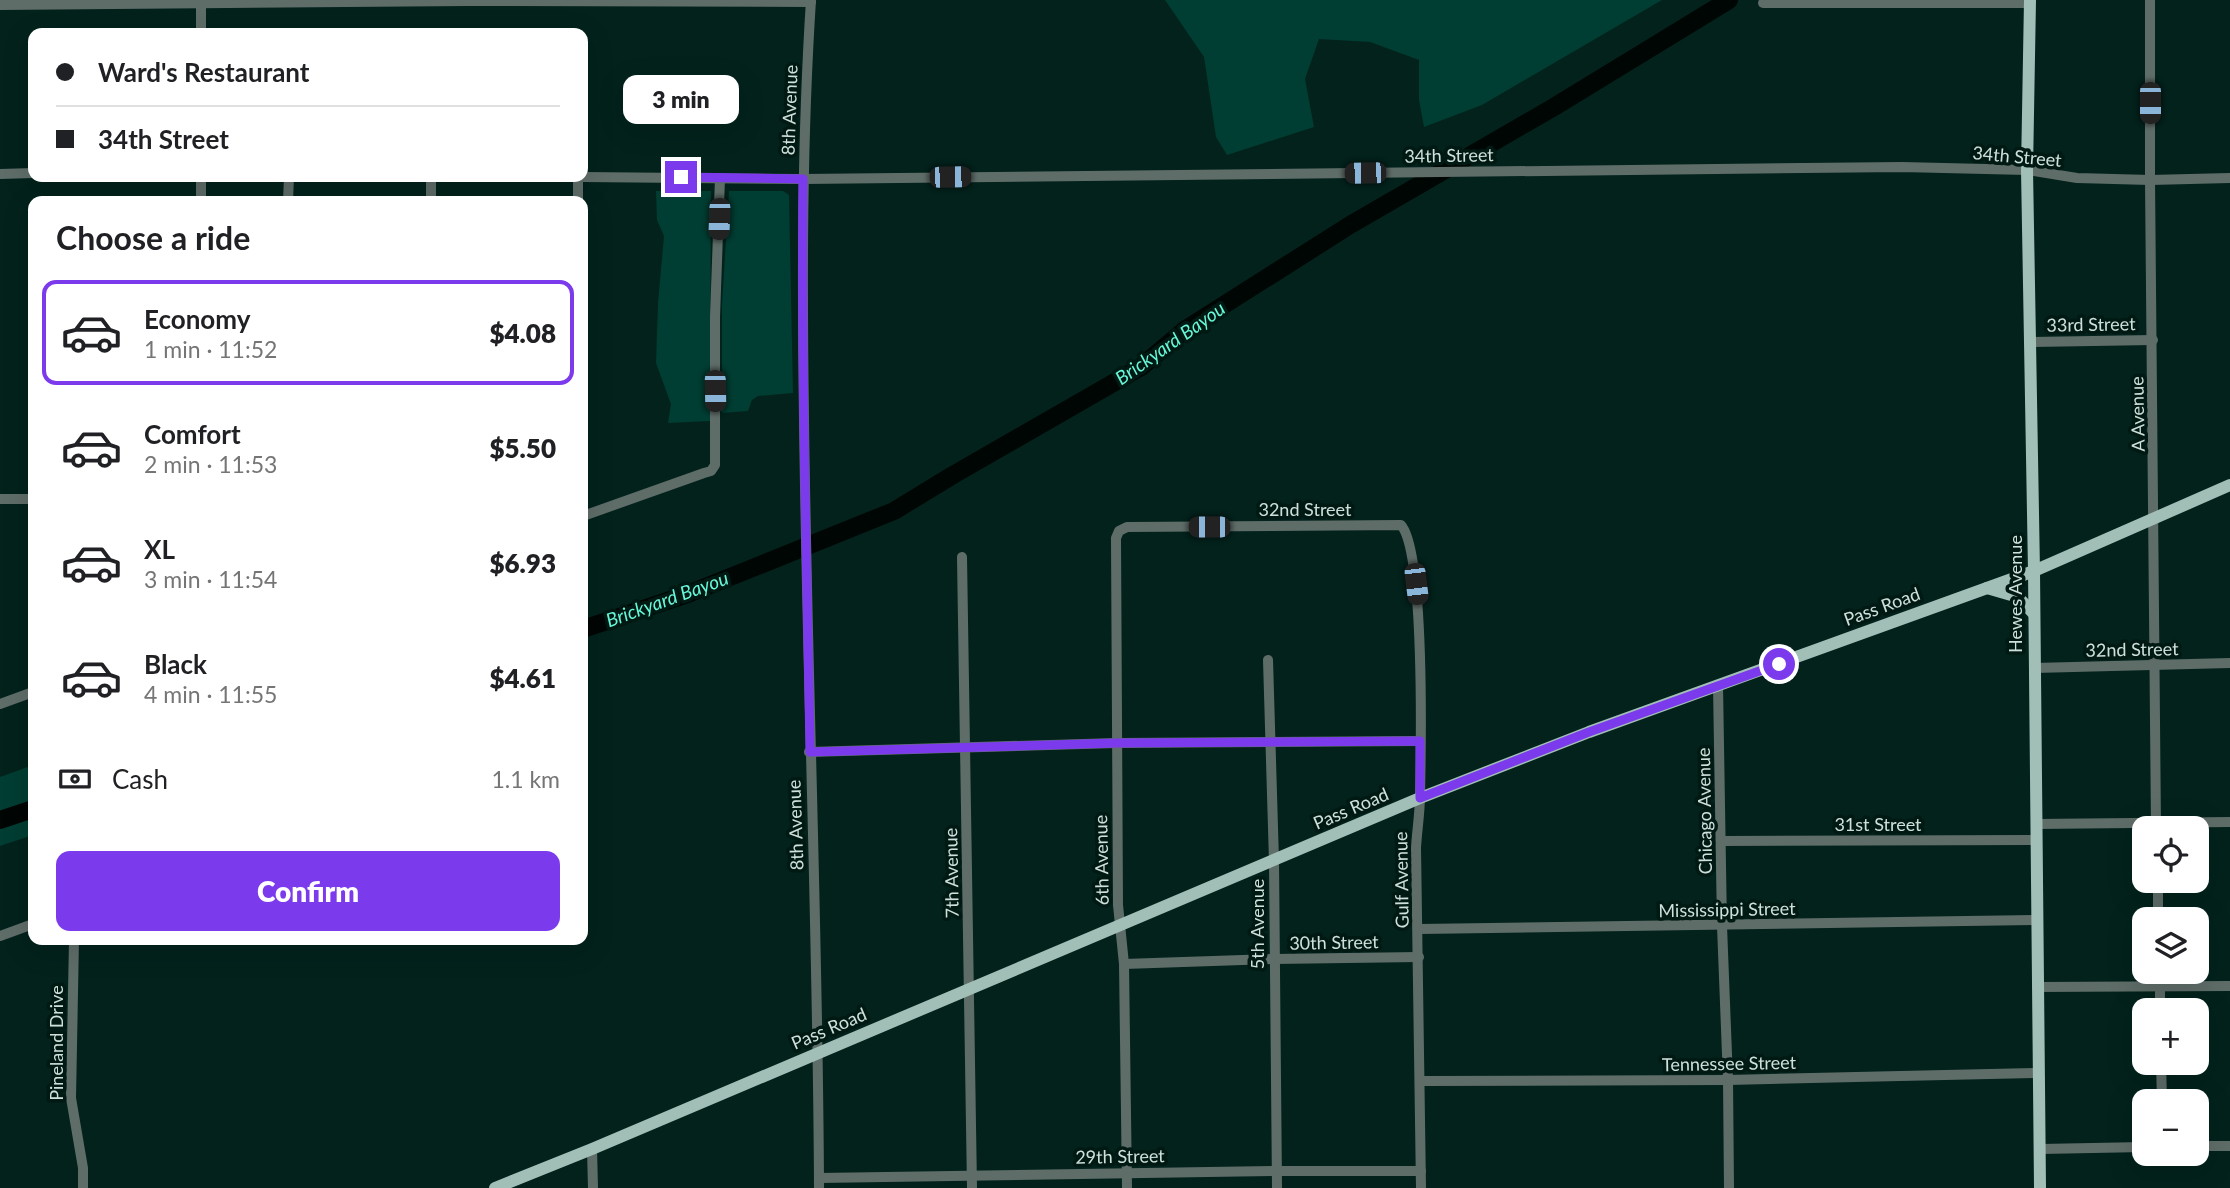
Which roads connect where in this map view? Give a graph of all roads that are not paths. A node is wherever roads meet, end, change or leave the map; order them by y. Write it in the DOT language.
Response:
graph roads {
  1 [pos="2150,0"];
  2 [pos="468,1"];
  3 [pos="811,1"];
  4 [pos="2030,1"];
  5 [pos="201,2"];
  6 [pos="1763,3"];
  7 [pos="0,5"];
  8 [pos="201,28"];
  9 [pos="2027,170"];
  10 [pos="28,173"];
  11 [pos="0,174"];
  12 [pos="588,177"];
  13 [pos="720,177"];
  14 [pos="2230,178"];
  15 [pos="803,179"];
  16 [pos="2150,180"];
  17 [pos="2153,340"];
  18 [pos="2029,342"];
  19 [pos="2230,485"];
  20 [pos="0,499"];
  21 [pos="28,499"];
  22 [pos="588,514"];
  23 [pos="2154,519"];
  24 [pos="1119,531"];
  25 [pos="1406,531"];
  26 [pos="962,556"];
  27 [pos="2034,571"];
  28 [pos="1987,588"];
  29 [pos="2034,614"];
  30 [pos="1268,660"];
  31 [pos="2230,663"];
  32 [pos="2155,665"];
  33 [pos="2034,668"];
  34 [pos="1718,685"];
  35 [pos="28,694"];
  36 [pos="0,704"];
  37 [pos="1420,741"];
  38 [pos="1116,743"];
  39 [pos="1270,743"];
  40 [pos="966,748"];
  41 [pos="810,752"];
  42 [pos="1420,798"];
  43 [pos="2156,816"];
  44 [pos="2230,822"];
  45 [pos="2209,823"];
  46 [pos="2036,824"];
  47 [pos="2132,825"];
  48 [pos="2036,840"];
  49 [pos="1721,841"];
  50 [pos="1274,861"];
  51 [pos="2036,920"];
  52 [pos="1120,925"];
  53 [pos="28,926"];
  54 [pos="1722,926"];
  55 [pos="1419,929"];
  56 [pos="0,936"];
  57 [pos="74,945"];
  58 [pos="1419,957"];
  59 [pos="1274,959"];
  60 [pos="1124,964"];
  61 [pos="2160,984"];
  62 [pos="2230,986"];
  63 [pos="2037,987"];
  64 [pos="2160,988"];
  65 [pos="970,989"];
  66 [pos="2160,998"];
  67 [pos="819,1053"];
  68 [pos="2038,1073"];
  69 [pos="1728,1080"];
  70 [pos="1420,1081"];
  71 [pos="2209,1146"];
  72 [pos="2230,1146"];
  73 [pos="2132,1147"];
  74 [pos="592,1149"];
  75 [pos="2040,1149"];
  76 [pos="1277,1171"];
  77 [pos="1421,1171"];
  78 [pos="1126,1173"];
  79 [pos="972,1175"];
  80 [pos="819,1183"];
  81 [pos="83,1188"];
  82 [pos="495,1188"];
  83 [pos="593,1188"];
  84 [pos="972,1188"];
  85 [pos="1127,1188"];
  86 [pos="1277,1188"];
  87 [pos="1422,1188"];
  88 [pos="1729,1188"];
  89 [pos="2040,1188"];
  1 -- 16 [label="street, A Avenue"];
  2 -- 3 [label="street"];
  2 -- 5 [label="street"];
  3 -- 15 [label="street, 8th Avenue"];
  4 -- 6 [label="street"];
  4 -- 9 [label="main road, Hewes Avenue"];
  5 -- 7 [label="street"];
  5 -- 8 [label="street"];
  9 -- 15 [label="street, 34th Street"];
  9 -- 16 [label="street, 34th Street"];
  9 -- 18 [label="main road, Hewes Avenue"];
  10 -- 11 [label="street"];
  12 -- 13 [label="street, 34th Street"];
  13 -- 15 [label="street, 34th Street"];
  13 -- 22 [label="street"];
  14 -- 16 [label="street, 34th Street"];
  15 -- 41 [label="street, 8th Avenue"];
  16 -- 17 [label="street, A Avenue"];
  17 -- 18 [label="street, 33rd Street"];
  17 -- 23 [label="street, A Avenue"];
  18 -- 27 [label="main road, Hewes Avenue"];
  19 -- 23 [label="main road, Pass Road"];
  20 -- 21 [label="street"];
  23 -- 27 [label="main road, Pass Road"];
  23 -- 32 [label="street, A Avenue"];
  24 -- 25 [label="street, 32nd Street"];
  24 -- 38 [label="street, 6th Avenue"];
  25 -- 37 [label="street, Gulf Avenue"];
  26 -- 40 [label="street, 7th Avenue"];
  27 -- 28 [label="main road, Pass Road"];
  27 -- 29 [label="main road, Hewes Avenue"];
  28 -- 29 [label="main road"];
  28 -- 34 [label="main road, Pass Road"];
  29 -- 33 [label="main road, Hewes Avenue"];
  30 -- 39 [label="street, 5th Avenue"];
  31 -- 32 [label="street, 32nd Street"];
  32 -- 33 [label="street, 32nd Street"];
  32 -- 43 [label="street, A Avenue"];
  33 -- 46 [label="main road, Hewes Avenue"];
  34 -- 42 [label="main road, Pass Road"];
  34 -- 49 [label="street, Chicago Avenue"];
  35 -- 36 [label="street"];
  37 -- 39 [label="street"];
  37 -- 42 [label="street, Gulf Avenue"];
  38 -- 39 [label="street"];
  38 -- 40 [label="street"];
  38 -- 52 [label="street, 6th Avenue"];
  39 -- 50 [label="street, 5th Avenue"];
  40 -- 41 [label="street"];
  40 -- 65 [label="street, 7th Avenue"];
  41 -- 67 [label="street, 8th Avenue"];
  42 -- 50 [label="main road, Pass Road"];
  42 -- 55 [label="street, Gulf Avenue"];
  44 -- 45 [label="street"];
  46 -- 47 [label="street"];
  46 -- 48 [label="main road, Hewes Avenue"];
  48 -- 49 [label="street, 31st Street"];
  48 -- 51 [label="main road, Hewes Avenue"];
  49 -- 54 [label="street, Chicago Avenue"];
  50 -- 52 [label="main road, Pass Road"];
  50 -- 59 [label="street, 5th Avenue"];
  51 -- 54 [label="street, Mississippi Street"];
  51 -- 63 [label="main road, Hewes Avenue"];
  52 -- 60 [label="street, 6th Avenue"];
  52 -- 65 [label="main road, Pass Road"];
  53 -- 56 [label="street"];
  54 -- 55 [label="street, Mississippi Street"];
  54 -- 69 [label="street, Chicago Avenue"];
  55 -- 58 [label="street, Gulf Avenue"];
  57 -- 81 [label="street, Pineland Drive"];
  58 -- 59 [label="street, 30th Street"];
  58 -- 70 [label="street, Gulf Avenue"];
  59 -- 60 [label="street, 30th Street"];
  59 -- 76 [label="street, 5th Avenue"];
  60 -- 78 [label="street, 6th Avenue"];
  61 -- 64 [label="street"];
  62 -- 64 [label="street"];
  63 -- 64 [label="street"];
  63 -- 68 [label="main road, Hewes Avenue"];
  64 -- 66 [label="street"];
  65 -- 67 [label="main road, Pass Road"];
  65 -- 79 [label="street, 7th Avenue"];
  67 -- 74 [label="main road, Pass Road"];
  67 -- 80 [label="street, 8th Avenue"];
  68 -- 69 [label="street, Tennessee Street"];
  68 -- 75 [label="main road, Hewes Avenue"];
  69 -- 70 [label="street, Tennessee Street"];
  69 -- 88 [label="street, Chicago Avenue"];
  70 -- 77 [label="street, Gulf Avenue"];
  71 -- 72 [label="street"];
  73 -- 75 [label="street"];
  74 -- 82 [label="main road, Pass Road"];
  74 -- 83 [label="street"];
  75 -- 89 [label="main road, Hewes Avenue"];
  76 -- 77 [label="street, 29th Street"];
  76 -- 78 [label="street, 29th Street"];
  76 -- 86 [label="street, 5th Avenue"];
  77 -- 87 [label="street, Gulf Avenue"];
  78 -- 79 [label="street, 29th Street"];
  78 -- 85 [label="street, 6th Avenue"];
  79 -- 80 [label="street, 29th Street"];
  79 -- 84 [label="street, 7th Avenue"];
}
